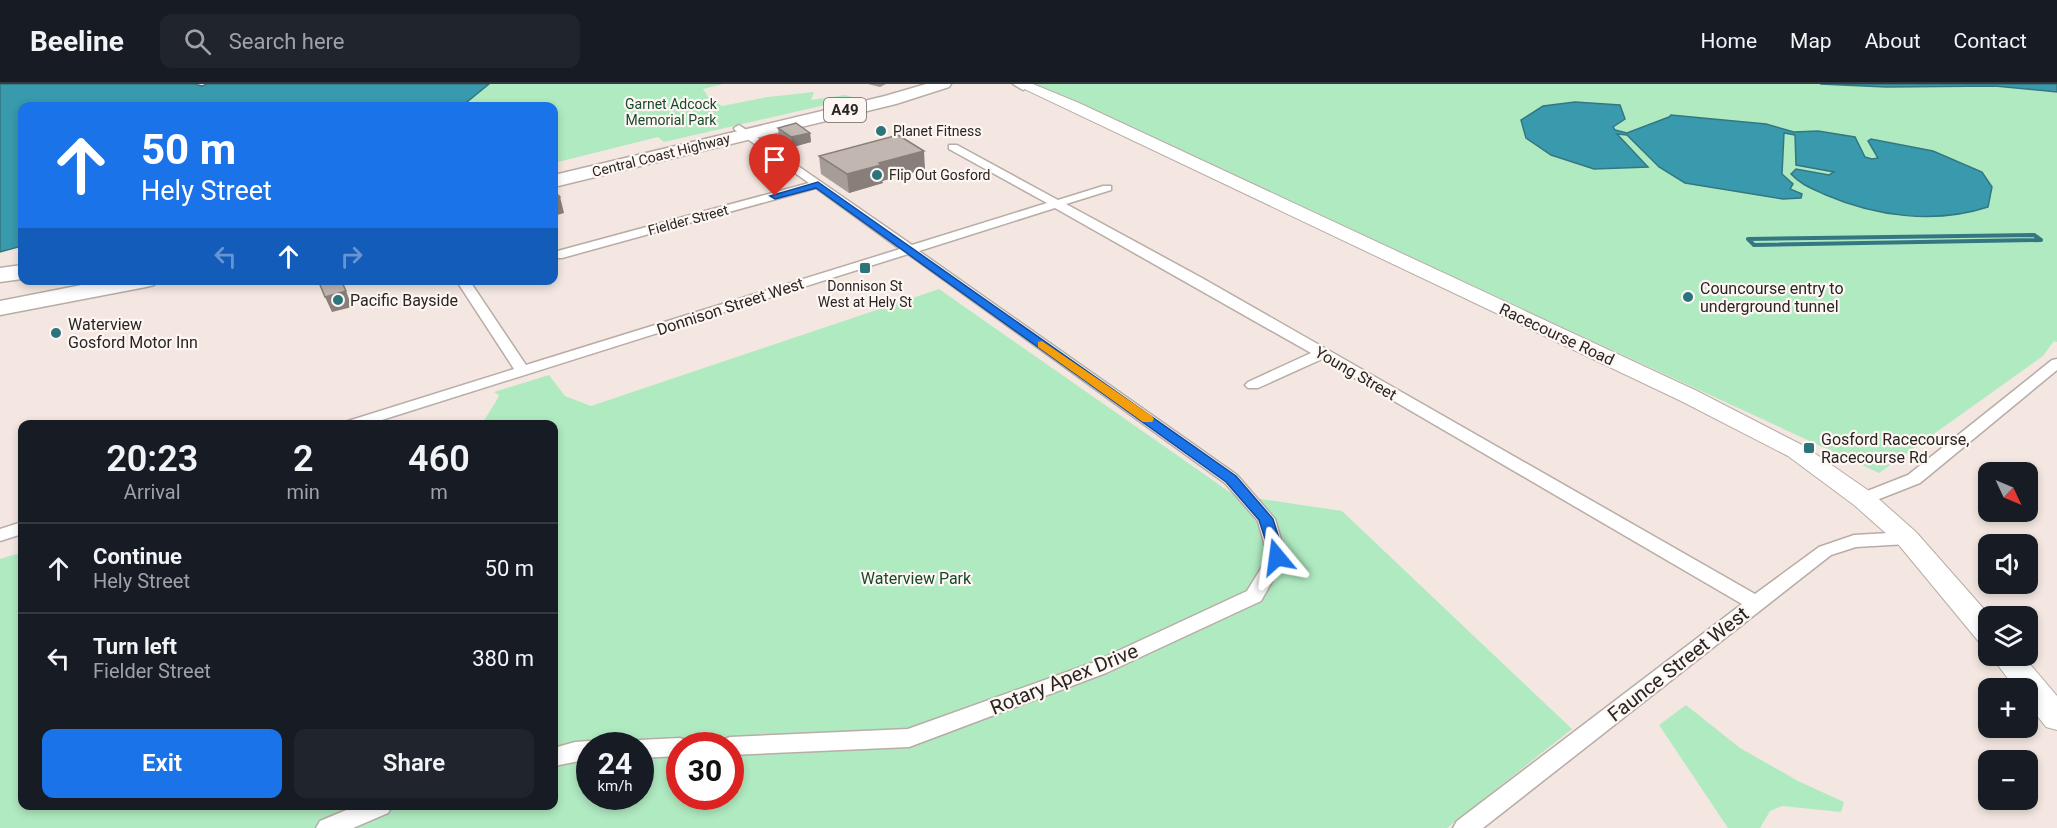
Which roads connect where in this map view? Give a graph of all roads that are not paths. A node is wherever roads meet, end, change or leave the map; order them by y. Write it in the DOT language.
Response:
graph roads {
  1 [pos="919,84"];
  2 [pos="943,84"];
  3 [pos="1022,84"];
  4 [pos="1032,84"];
  5 [pos="1074,106"];
  6 [pos="743,131"];
  7 [pos="953,147"];
  8 [pos="558,171"];
  9 [pos="558,180"];
  10 [pos="818,184"];
  11 [pos="1107,188"];
  12 [pos="1057,204"];
  13 [pos="908,249"];
  14 [pos="558,255"];
  15 [pos="18,273"];
  16 [pos="0,275"];
  17 [pos="66,285"];
  18 [pos="96,285"];
  19 [pos="118,285"];
  20 [pos="465,285"];
  21 [pos="1,306"];
  22 [pos="1323,353"];
  23 [pos="2057,363"];
  24 [pos="523,371"];
  25 [pos="1253,385"];
  26 [pos="367,420"];
  27 [pos="1863,499"];
  28 [pos="18,529"];
  29 [pos="0,535"];
  30 [pos="1907,538"];
  31 [pos="1756,604"];
  32 [pos="1978,622"];
  33 [pos="2014,666"];
  34 [pos="2057,718"];
  35 [pos="744,745"];
  36 [pos="576,751"];
  37 [pos="558,756"];
  38 [pos="371,810"];
  39 [pos="328,828"];
  40 [pos="1464,828"];
  1 -- 6 [label="highway, Central Coast Highway / A49"];
  2 -- 6 [label="highway, Central Coast Highway / A49"];
  3 -- 5 [label="main road, Racecourse Road"];
  4 -- 5 [label="main road, Racecourse Road"];
  5 -- 27 [label="main road, Racecourse Road"];
  6 -- 8 [label="highway, Central Coast Highway / A49"];
  6 -- 9 [label="highway, Central Coast Highway / A49"];
  6 -- 10 [label="street, Rotary Apex Drive"];
  7 -- 12 [label="street, Young Street"];
  10 -- 13 [label="street, Rotary Apex Drive"];
  10 -- 14 [label="street, Fielder Street"];
  11 -- 12 [label="street, Donnison Street West"];
  12 -- 13 [label="street, Donnison Street West"];
  12 -- 22 [label="street, Young Street"];
  13 -- 24 [label="street, Donnison Street West"];
  13 -- 35 [label="street, Rotary Apex Drive"];
  15 -- 16 [label="highway"];
  17 -- 21 [label="highway"];
  18 -- 21 [label="highway"];
  19 -- 21 [label="highway"];
  20 -- 24 [label="street"];
  22 -- 25 [label="street"];
  22 -- 31 [label="street, Young Street"];
  23 -- 27 [label="street"];
  24 -- 26 [label="street, Donnison Street West"];
  27 -- 30 [label="main road, Racecourse Road"];
  28 -- 29 [label="street"];
  30 -- 31 [label="street, Faunce Street West"];
  30 -- 32 [label="main road, Racecourse Road"];
  31 -- 40 [label="street, Faunce Street West"];
  33 -- 34 [label="main road"];
  36 -- 37 [label="street"];
  38 -- 39 [label="street"];
}
